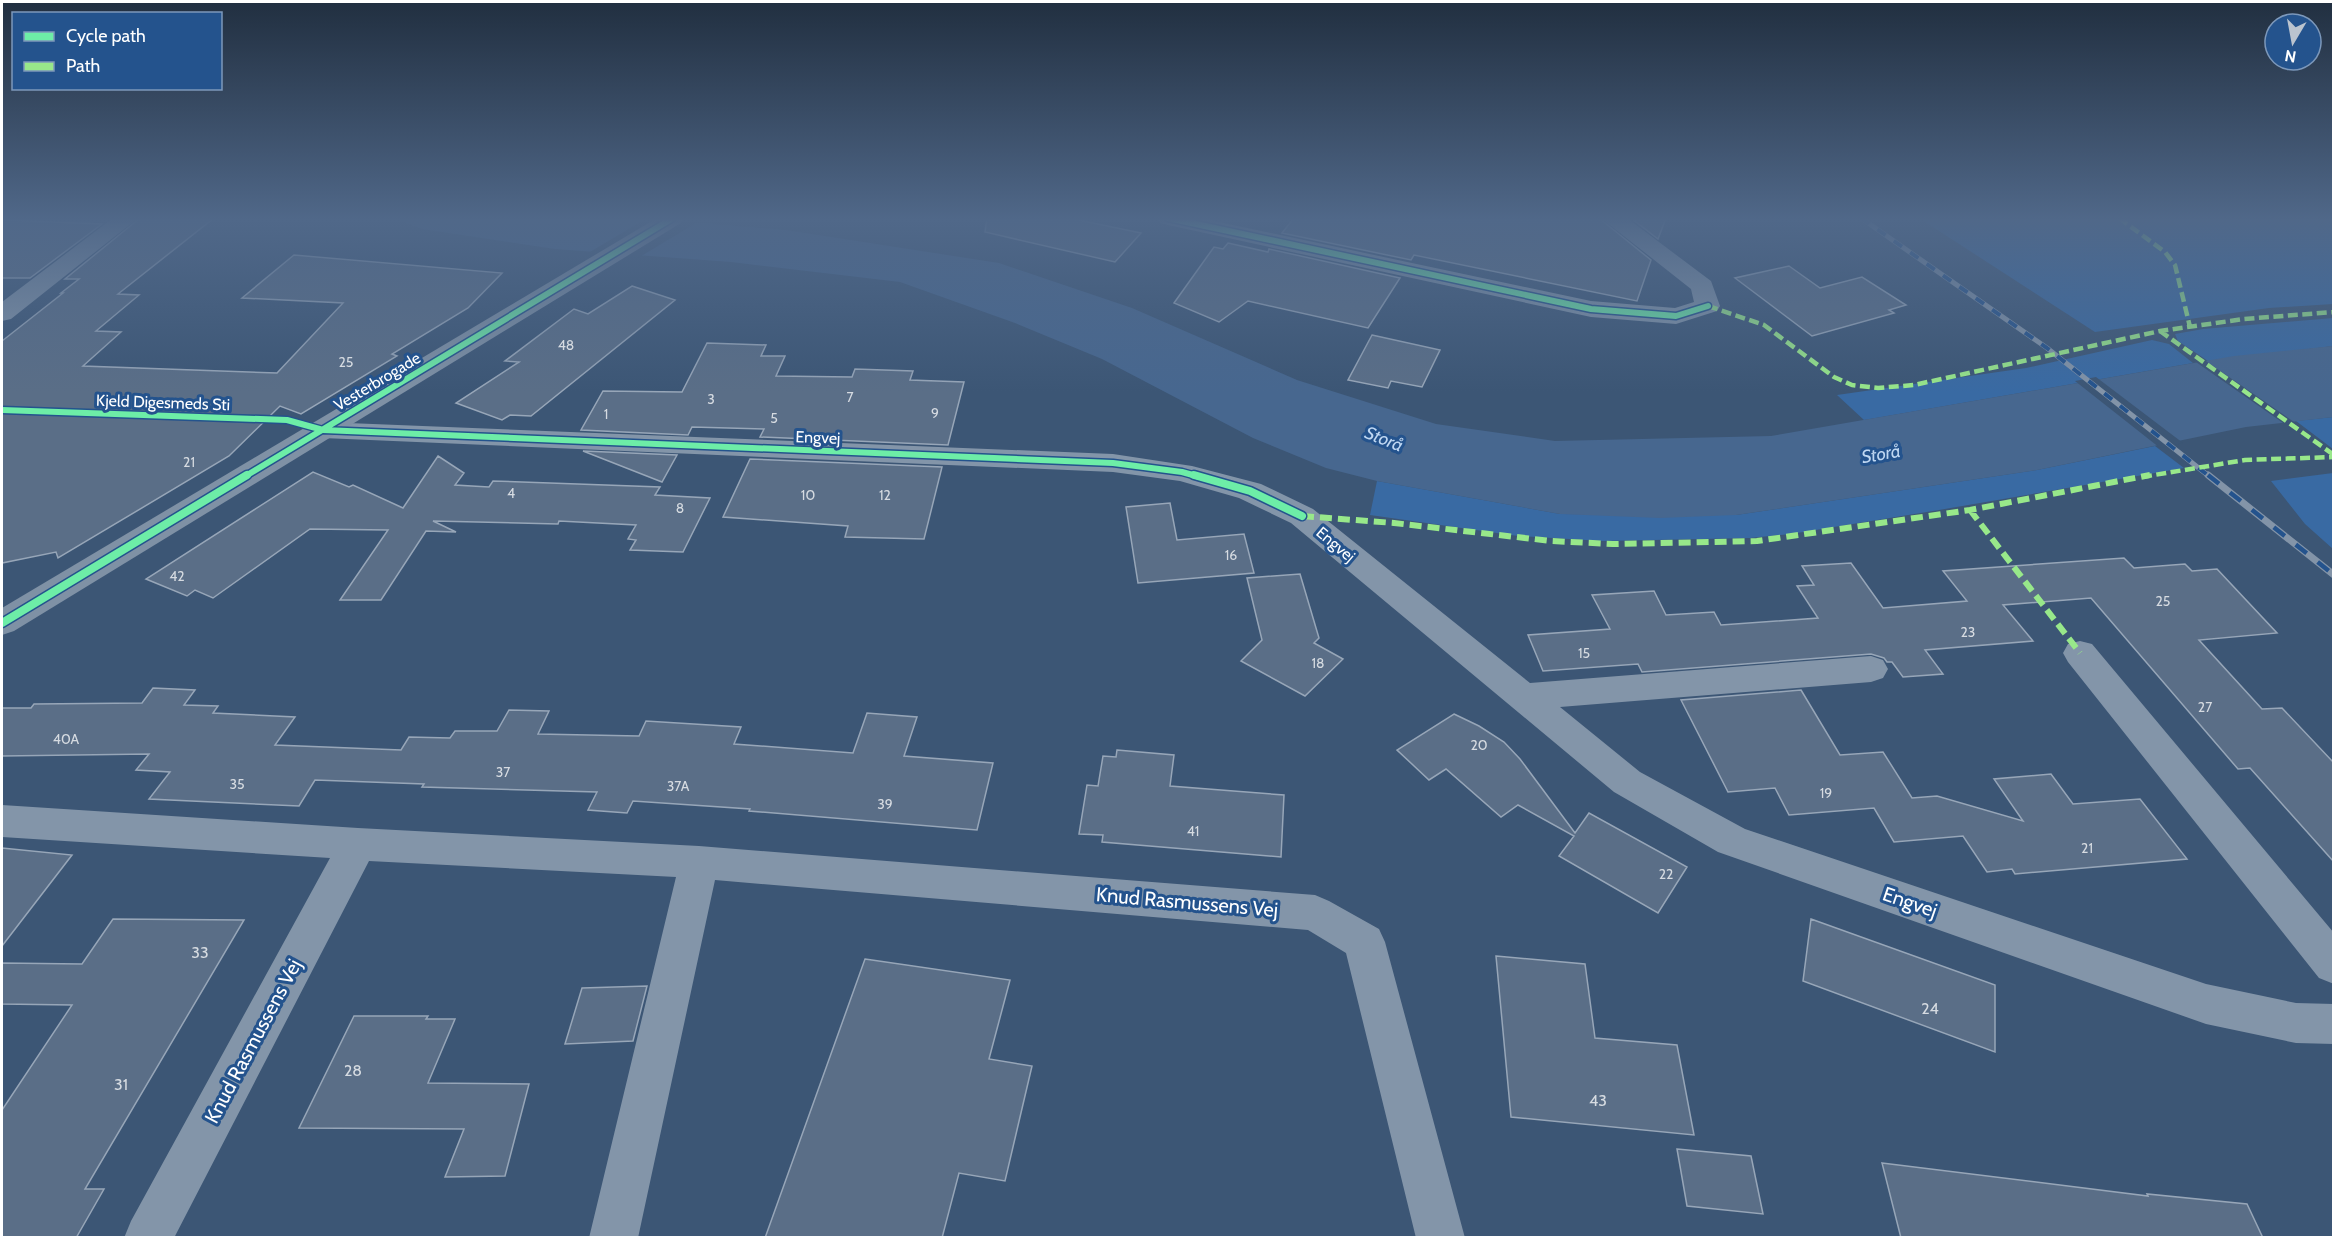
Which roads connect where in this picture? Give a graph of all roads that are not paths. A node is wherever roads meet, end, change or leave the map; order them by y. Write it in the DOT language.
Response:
graph roads {
  1 [pos="52,276"];
  2 [pos="577,276"];
  3 [pos="1437,276"];
  4 [pos="1689,276"];
  5 [pos="2,314"];
  6 [pos="323,430"];
  7 [pos="6,617"];
  8 [pos="2080,652"];
  9 [pos="1871,669"];
  10 [pos="1522,698"];
  11 [pos="2,821"];
  12 [pos="358,844"];
  13 [pos="699,862"];
  14 [pos="2334,964"];
  15 [pos="2334,1024"];
  16 [pos="148,1238"];
  17 [pos="613,1238"];
  18 [pos="1441,1238"];
  1 -- 5 [label="street"];
  2 -- 6 [label="street, Vesterbrogade"];
  3 -- 4 [label="street"];
  6 -- 7 [label="street, Vesterbrogade"];
  6 -- 10 [label="street, Engvej"];
  8 -- 14 [label="street"];
  9 -- 10 [label="street"];
  10 -- 15 [label="street, Engvej"];
  11 -- 12 [label="street, Knud Rasmussens Vej"];
  12 -- 13 [label="street, Knud Rasmussens Vej"];
  12 -- 16 [label="street, Knud Rasmussens Vej"];
  13 -- 17 [label="street"];
  13 -- 18 [label="street, Knud Rasmussens Vej"];
}
